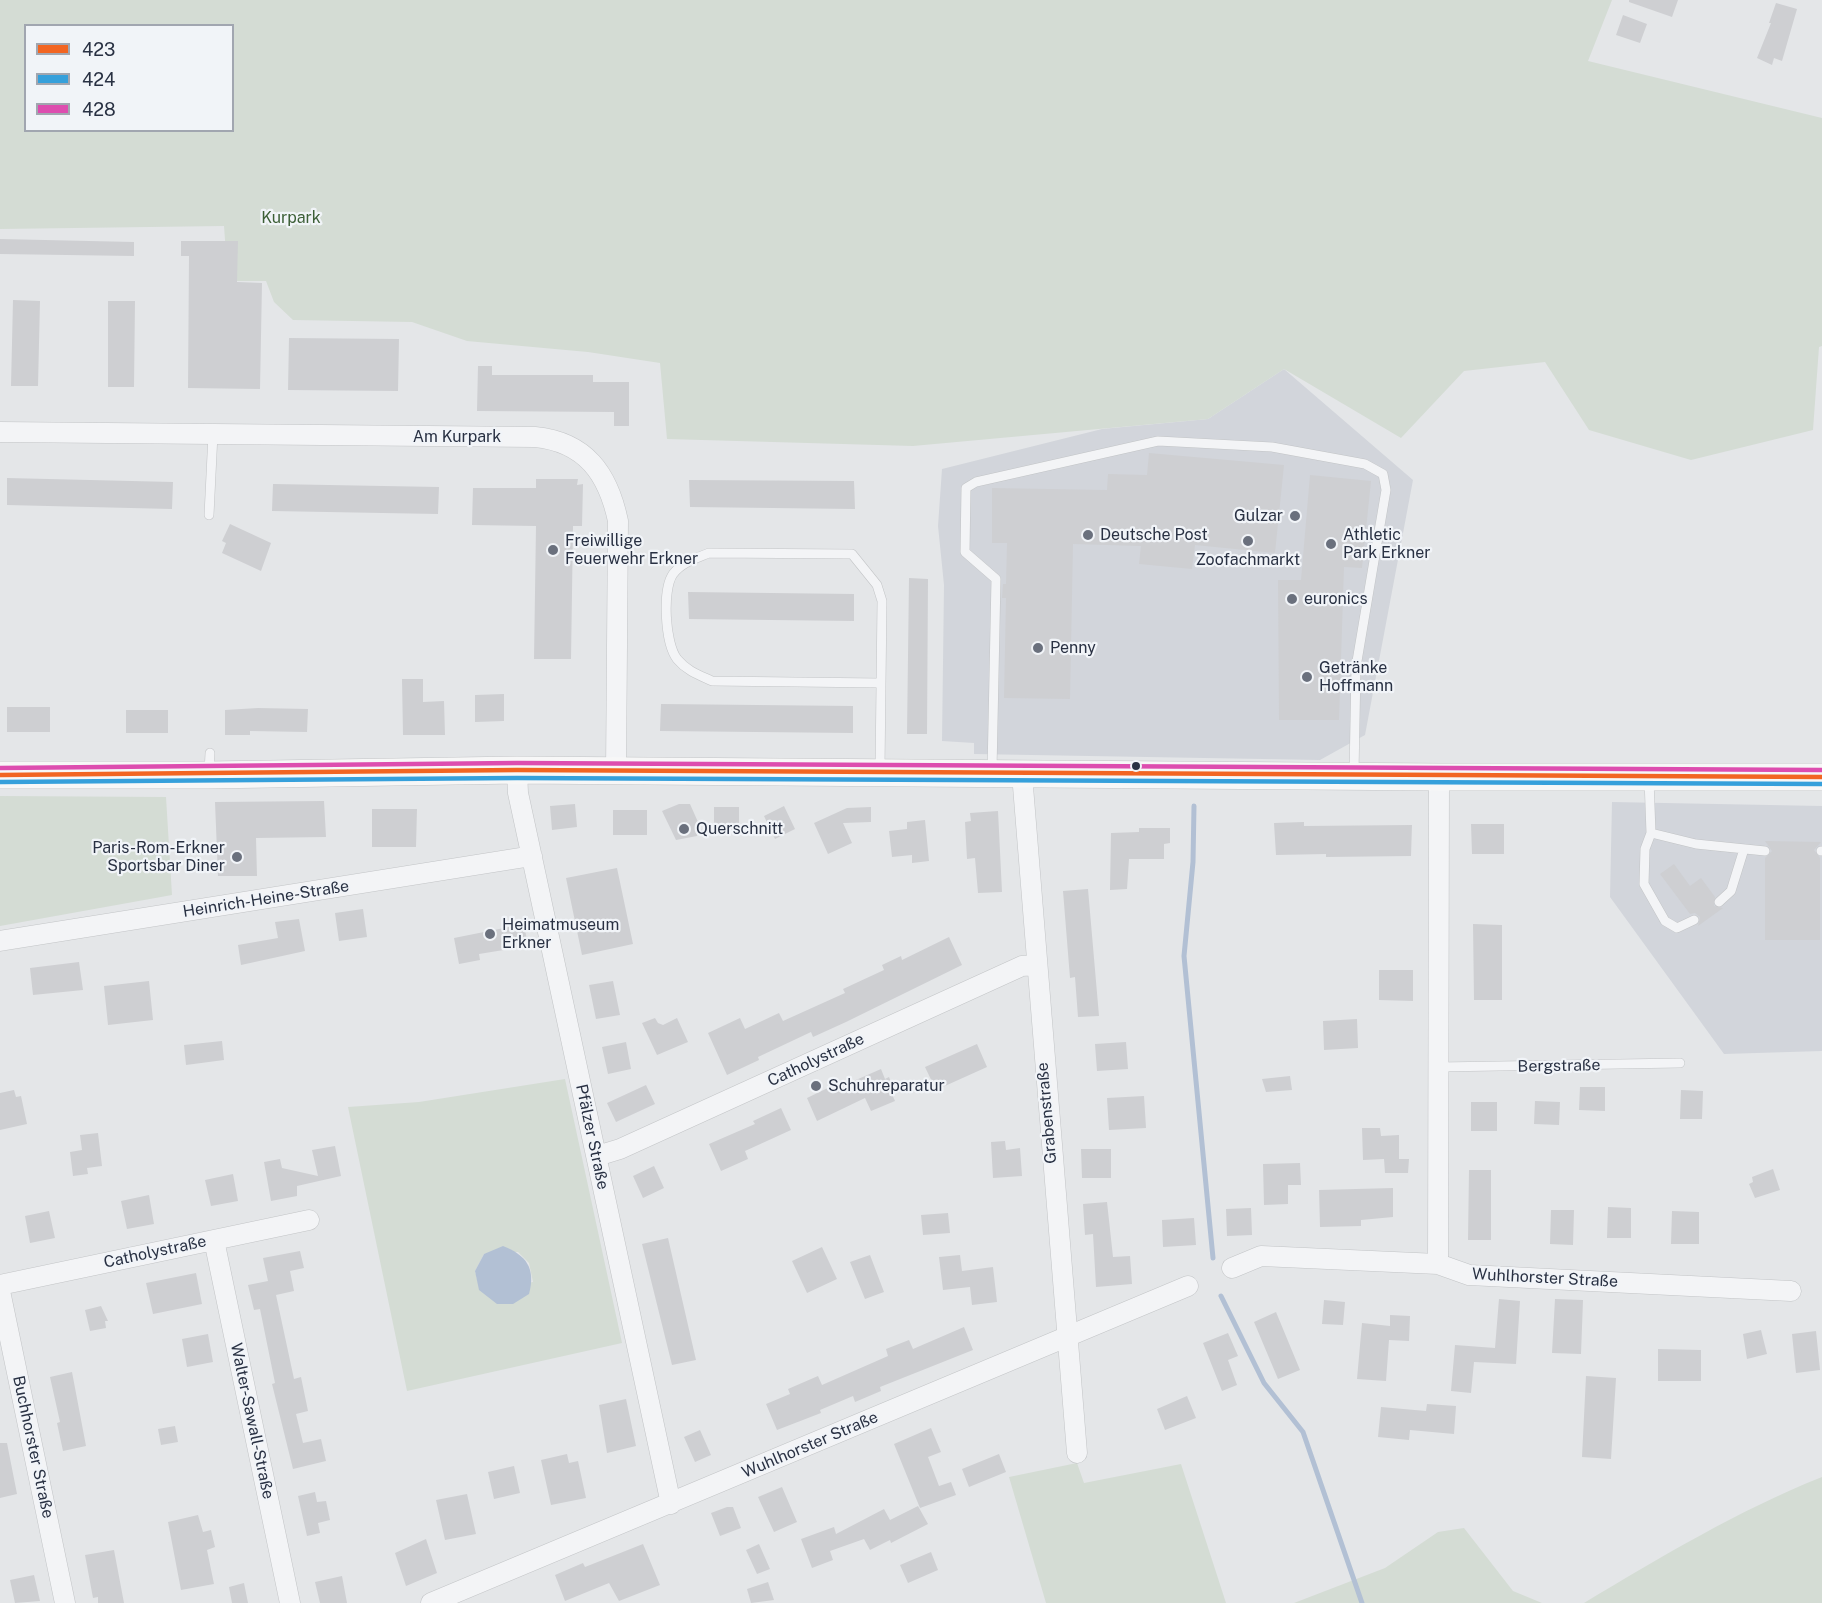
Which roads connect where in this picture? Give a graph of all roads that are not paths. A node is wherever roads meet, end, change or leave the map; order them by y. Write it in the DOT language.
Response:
graph roads {
  1 [pos="0,432"];
  2 [pos="213,434"];
  3 [pos="209,515"];
  4 [pos="880,683"];
  5 [pos="517,770"];
  6 [pos="616,771"];
  7 [pos="880,773"];
  8 [pos="992,774"];
  9 [pos="1022,774"];
  10 [pos="0,775"];
  11 [pos="1354,775"];
  12 [pos="1439,777"];
  13 [pos="1649,777"];
  14 [pos="1822,777"];
  15 [pos="1651,833"];
  16 [pos="1744,849"];
  17 [pos="1765,851"];
  18 [pos="532,856"];
  19 [pos="1719,902"];
  20 [pos="1694,920"];
  21 [pos="0,940"];
  22 [pos="1035,965"];
  23 [pos="1680,1063"];
  24 [pos="1439,1068"];
  25 [pos="597,1156"];
  26 [pos="309,1220"];
  27 [pos="214,1240"];
  28 [pos="1438,1264"];
  29 [pos="1232,1268"];
  30 [pos="0,1286"];
  31 [pos="1188,1286"];
  32 [pos="0,1291"];
  33 [pos="1791,1292"];
  34 [pos="1066,1336"];
  35 [pos="1077,1453"];
  36 [pos="671,1504"];
  37 [pos="65,1603"];
  38 [pos="290,1603"];
  39 [pos="431,1603"];
  1 -- 2 [label="street, Am Kurpark"];
  2 -- 3 [label="lane"];
  2 -- 6 [label="street, Am Kurpark"];
  4 -- 4 [label="lane"];
  4 -- 7 [label="lane"];
  5 -- 6 [label="main road"];
  5 -- 10 [label="main road"];
  5 -- 18 [label="street, Pfälzer Straße"];
  6 -- 7 [label="main road"];
  7 -- 8 [label="main road"];
  8 -- 9 [label="main road"];
  8 -- 11 [label="lane"];
  9 -- 11 [label="main road"];
  9 -- 22 [label="street, Grabenstraße"];
  11 -- 12 [label="main road"];
  12 -- 13 [label="main road"];
  12 -- 24 [label="street"];
  13 -- 14 [label="main road"];
  13 -- 15 [label="lane"];
  15 -- 16 [label="lane"];
  15 -- 20 [label="lane"];
  16 -- 17 [label="lane"];
  16 -- 19 [label="lane"];
  18 -- 21 [label="street, Heinrich-Heine-Straße"];
  18 -- 25 [label="street, Pfälzer Straße"];
  22 -- 25 [label="street, Catholystraße"];
  22 -- 34 [label="street, Grabenstraße"];
  23 -- 24 [label="lane, Bergstraße"];
  24 -- 28 [label="street"];
  25 -- 36 [label="street, Pfälzer Straße"];
  26 -- 27 [label="street, Catholystraße"];
  27 -- 30 [label="street, Catholystraße"];
  27 -- 38 [label="street, Walter-Sawall-Straße"];
  28 -- 29 [label="street, Wuhlhorster Straße"];
  28 -- 33 [label="street, Wuhlhorster Straße"];
  31 -- 34 [label="street, Wuhlhorster Straße"];
  32 -- 37 [label="street, Buchhorster Straße"];
  34 -- 35 [label="street, Grabenstraße"];
  34 -- 36 [label="street, Wuhlhorster Straße"];
  36 -- 39 [label="street, Wuhlhorster Straße"];
}
